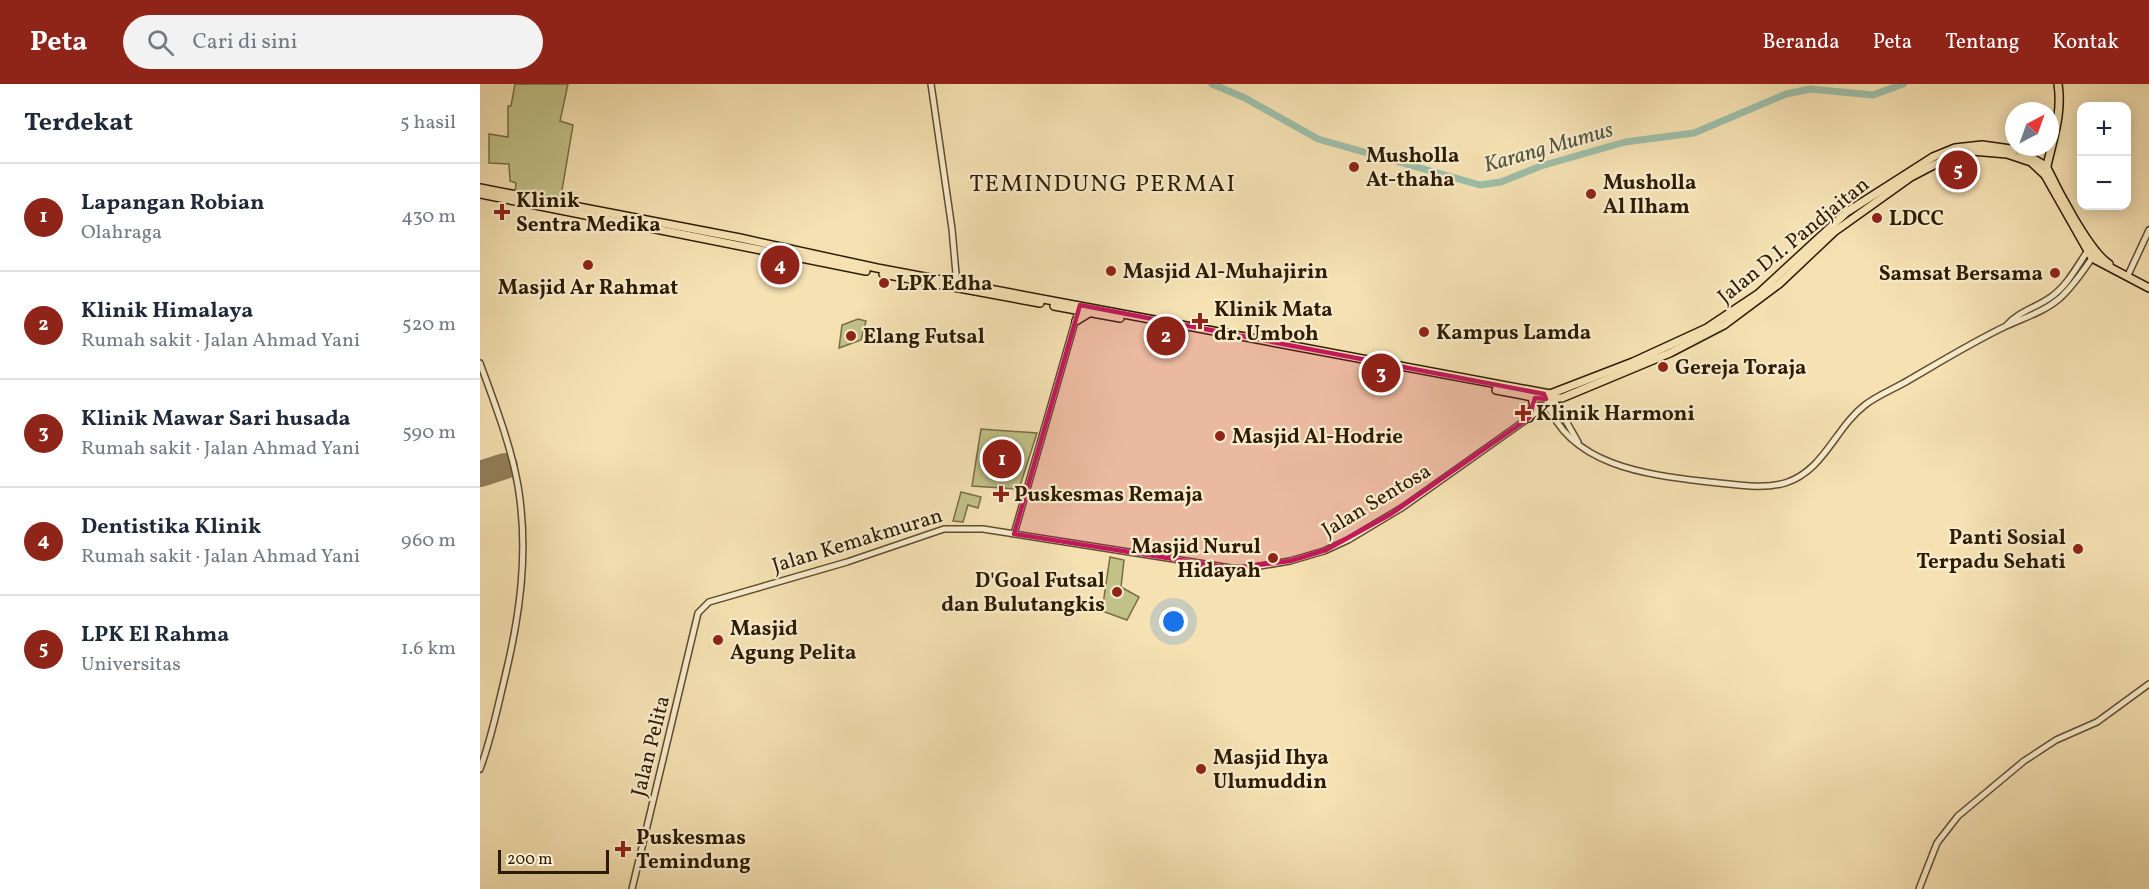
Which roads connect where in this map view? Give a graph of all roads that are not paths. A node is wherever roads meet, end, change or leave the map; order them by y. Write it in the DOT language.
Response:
graph roads {
  1 [pos="932,84"];
  2 [pos="2058,84"];
  3 [pos="2046,166"];
  4 [pos="2045,175"];
  5 [pos="480,188"];
  6 [pos="480,195"];
  7 [pos="2149,230"];
  8 [pos="2092,251"];
  9 [pos="801,256"];
  10 [pos="2129,273"];
  11 [pos="957,285"];
  12 [pos="2149,285"];
  13 [pos="1079,307"];
  14 [pos="1091,312"];
  15 [pos="1734,315"];
  16 [pos="1076,321"];
  17 [pos="480,363"];
  18 [pos="1532,397"];
  19 [pos="1547,398"];
  20 [pos="1529,418"];
  21 [pos="1014,534"];
  22 [pos="699,611"];
  23 [pos="2149,684"];
  24 [pos="480,769"];
  25 [pos="632,889"];
  26 [pos="1918,889"];
  1 -- 11 [label="street"];
  2 -- 3 [label="main road"];
  3 -- 4 [label="main road"];
  3 -- 8 [label="main road, Jalan D.I. Pandjaitan"];
  3 -- 15 [label="main road, Jalan D.I. Pandjaitan"];
  4 -- 8 [label="main road, Jalan D.I. Pandjaitan"];
  4 -- 15 [label="main road, Jalan D.I. Pandjaitan"];
  5 -- 9 [label="main road"];
  6 -- 9 [label="main road"];
  7 -- 10 [label="street"];
  8 -- 10 [label="main road, Jalan D.I. Pandjaitan"];
  8 -- 12 [label="main road, Jalan D.I. Pandjaitan"];
  8 -- 19 [label="street"];
  9 -- 11 [label="main road"];
  10 -- 12 [label="main road, Jalan D.I. Pandjaitan"];
  11 -- 13 [label="main road"];
  13 -- 14 [label="main road"];
  13 -- 16 [label="street"];
  13 -- 19 [label="main road"];
  14 -- 16 [label="main road"];
  14 -- 18 [label="main road"];
  15 -- 19 [label="main road, Jalan D.I. Pandjaitan"];
  15 -- 19 [label="main road, Jalan D.I. Pandjaitan"];
  16 -- 21 [label="street"];
  17 -- 24 [label="street"];
  18 -- 19 [label="main road"];
  18 -- 20 [label="main road"];
  19 -- 20 [label="street, Jalan Sentosa"];
  20 -- 21 [label="street, Jalan Sentosa"];
  21 -- 22 [label="street, Jalan Kemakmuran"];
  22 -- 25 [label="street, Jalan Pelita"];
  23 -- 26 [label="street"];
}
